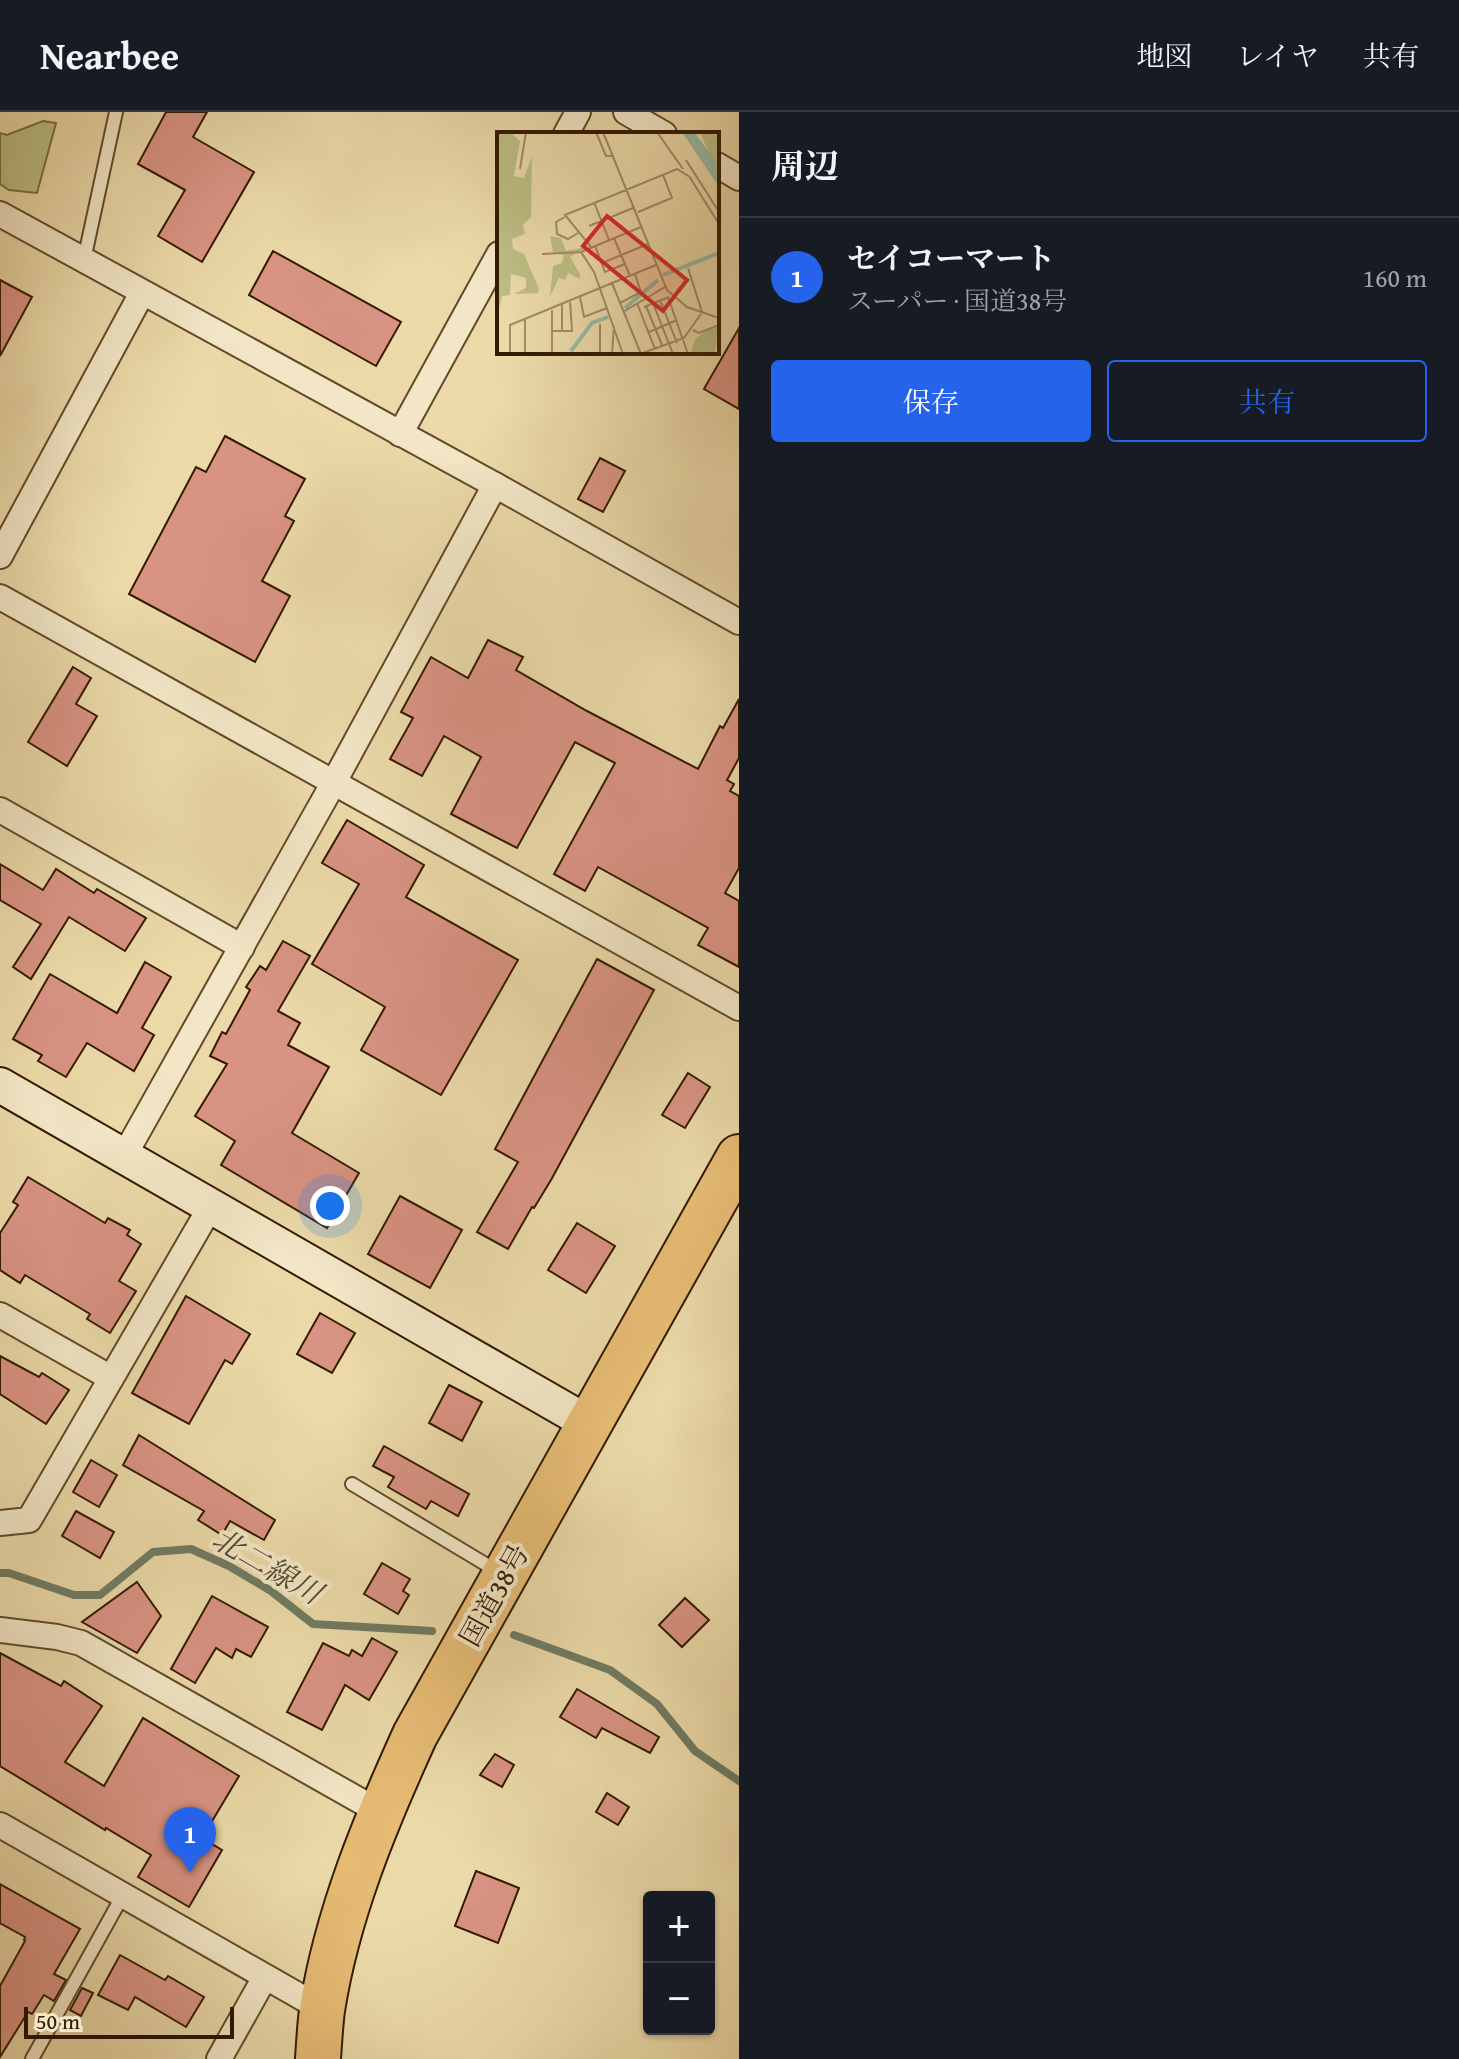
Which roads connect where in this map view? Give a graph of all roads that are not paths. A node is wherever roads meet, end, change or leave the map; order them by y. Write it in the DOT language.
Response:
graph roads {
  1 [pos="116,112"];
  2 [pos="578,112"];
  3 [pos="626,112"];
  4 [pos="567,132"];
  5 [pos="661,132"];
  6 [pos="719,166"];
  7 [pos="739,178"];
  8 [pos="0,214"];
  9 [pos="497,258"];
  10 [pos="84,260"];
  11 [pos="142,293"];
  12 [pos="400,434"];
  13 [pos="495,485"];
  14 [pos="0,556"];
  15 [pos="0,597"];
  16 [pos="739,622"];
  17 [pos="334,782"];
  18 [pos="0,810"];
  19 [pos="242,947"];
  20 [pos="739,1008"];
  21 [pos="0,1085"];
  22 [pos="124,1156"];
  23 [pos="739,1157"];
  24 [pos="211,1206"];
  25 [pos="0,1315"];
  26 [pos="111,1378"];
  27 [pos="590,1424"];
  28 [pos="352,1484"];
  29 [pos="0,1523"];
  30 [pos="505,1576"];
  31 [pos="0,1630"];
  32 [pos="380,1812"];
  33 [pos="0,1825"];
  34 [pos="123,1895"];
  35 [pos="265,1977"];
  36 [pos="322,2009"];
  37 [pos="32,2059"];
  38 [pos="219,2059"];
  39 [pos="318,2059"];
  1 -- 10 [label="lane"];
  2 -- 4 [label="street"];
  3 -- 5 [label="street"];
  6 -- 7 [label="street"];
  8 -- 10 [label="street"];
  9 -- 12 [label="street"];
  10 -- 11 [label="street"];
  11 -- 12 [label="street"];
  11 -- 14 [label="street"];
  12 -- 13 [label="street"];
  13 -- 16 [label="street"];
  13 -- 17 [label="street"];
  15 -- 17 [label="street"];
  17 -- 19 [label="street"];
  17 -- 20 [label="street"];
  18 -- 19 [label="street"];
  19 -- 22 [label="street"];
  21 -- 22 [label="street"];
  22 -- 24 [label="street"];
  23 -- 27 [label="highway, 国道38号"];
  24 -- 26 [label="street"];
  24 -- 27 [label="street"];
  25 -- 26 [label="street"];
  26 -- 29 [label="street"];
  27 -- 30 [label="highway, 国道38号"];
  28 -- 30 [label="lane"];
  30 -- 32 [label="highway, 国道38号"];
  31 -- 32 [label="street"];
  32 -- 36 [label="highway, 国道38号"];
  33 -- 34 [label="street"];
  34 -- 35 [label="street"];
  34 -- 37 [label="lane"];
  35 -- 36 [label="street"];
  35 -- 38 [label="street"];
  36 -- 39 [label="highway, 国道38号"];
}
